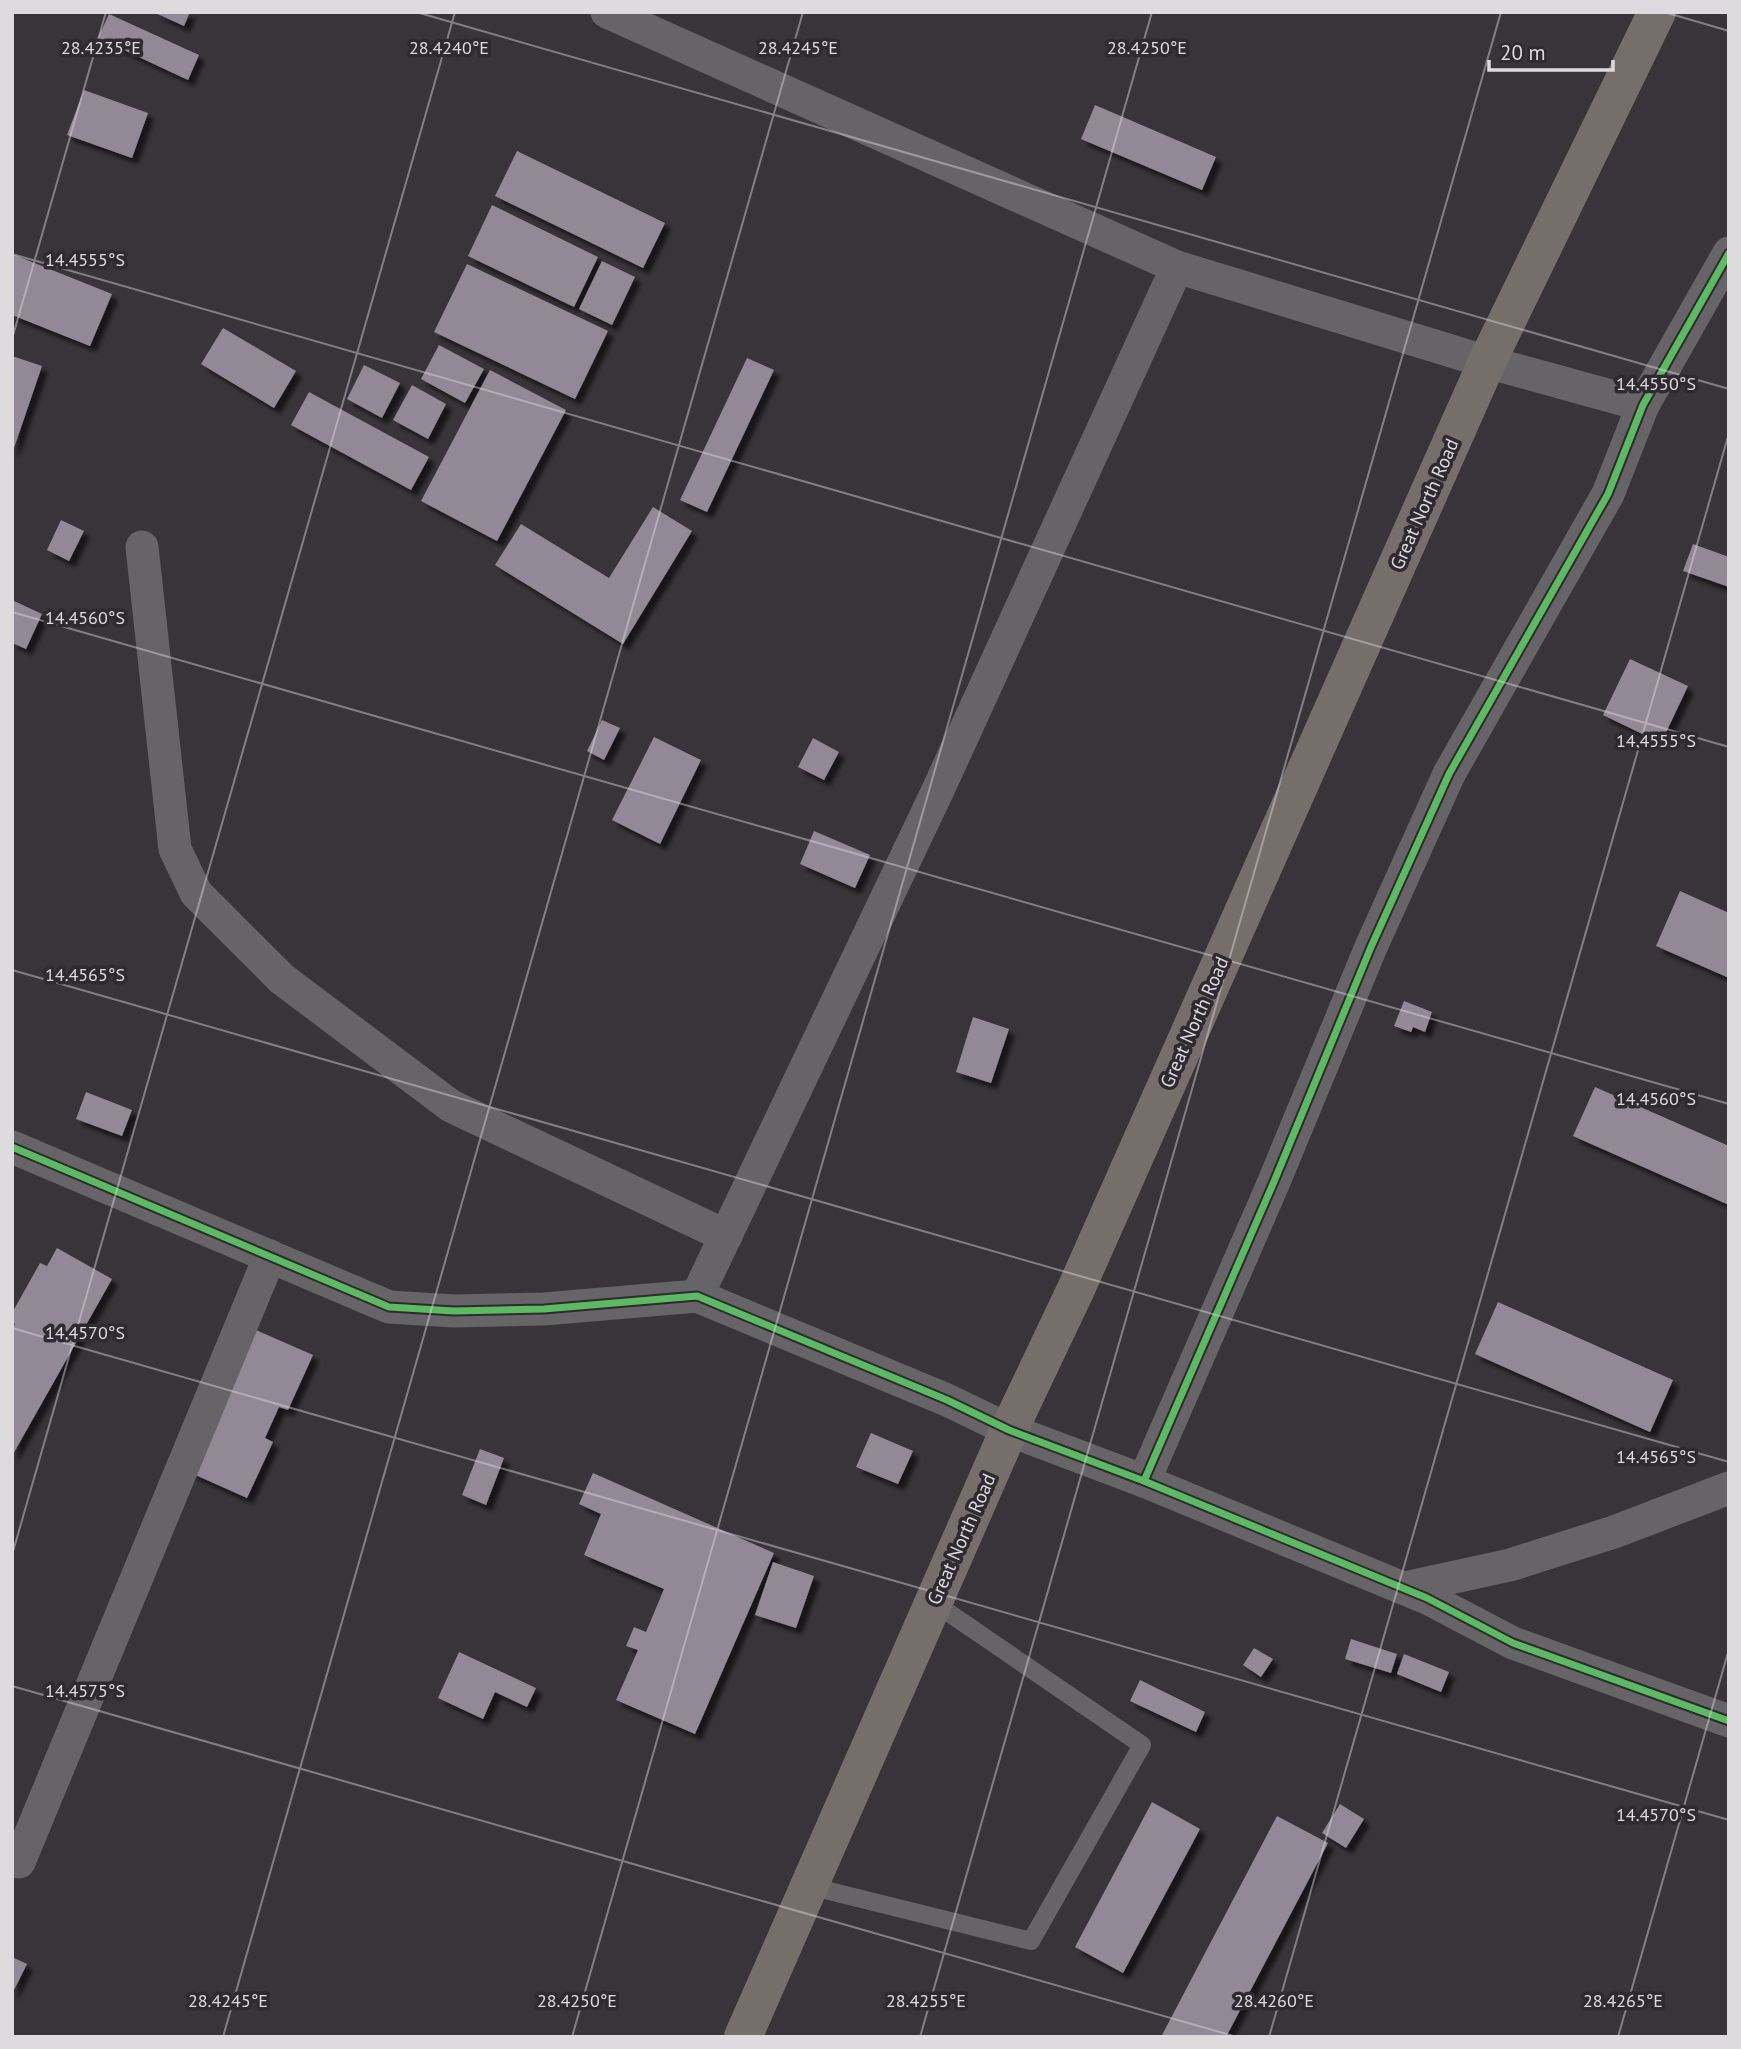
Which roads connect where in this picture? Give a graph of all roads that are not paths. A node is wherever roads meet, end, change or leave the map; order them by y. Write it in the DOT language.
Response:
graph roads {
  1 [pos="607,12"];
  2 [pos="1657,12"];
  3 [pos="1729,253"];
  4 [pos="1177,267"];
  5 [pos="1487,362"];
  6 [pos="1643,405"];
  7 [pos="142,547"];
  8 [pos="12,1147"];
  9 [pos="726,1236"];
  10 [pos="270,1256"];
  11 [pos="697,1296"];
  12 [pos="1009,1430"];
  13 [pos="1144,1481"];
  14 [pos="1729,1488"];
  15 [pos="1405,1588"];
  16 [pos="933,1602"];
  17 [pos="1729,1721"];
  18 [pos="19,1862"];
  19 [pos="808,1886"];
  20 [pos="743,2037"];
  1 -- 4 [label="street"];
  2 -- 5 [label="highway, Great North Road"];
  3 -- 6 [label="street"];
  4 -- 5 [label="street"];
  4 -- 9 [label="street"];
  5 -- 6 [label="street"];
  5 -- 12 [label="highway, Great North Road"];
  6 -- 13 [label="street"];
  7 -- 9 [label="street"];
  8 -- 10 [label="street"];
  9 -- 11 [label="street"];
  10 -- 11 [label="street"];
  10 -- 18 [label="street"];
  11 -- 12 [label="street"];
  12 -- 13 [label="street"];
  12 -- 16 [label="highway, Great North Road"];
  13 -- 15 [label="street"];
  14 -- 15 [label="street"];
  15 -- 17 [label="street"];
  16 -- 19 [label="highway, Great North Road"];
  16 -- 19 [label="lane"];
  19 -- 20 [label="highway, Great North Road"];
}
